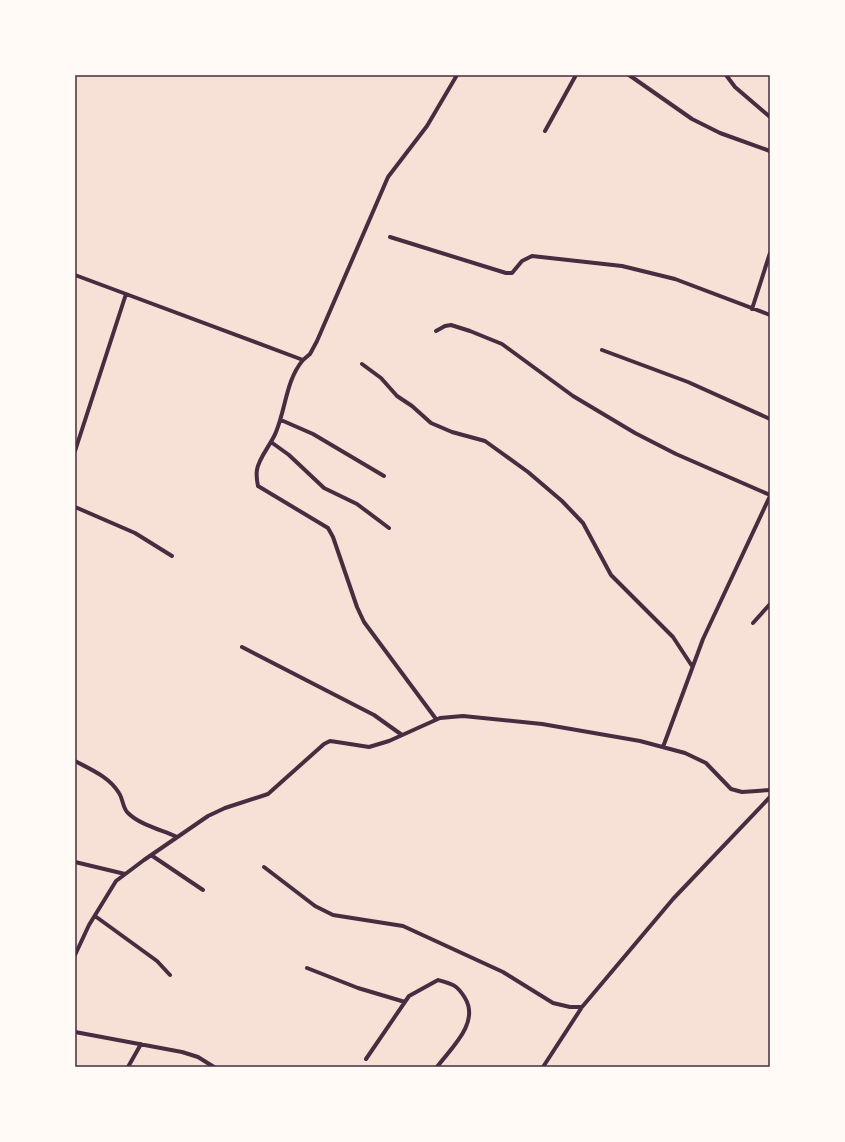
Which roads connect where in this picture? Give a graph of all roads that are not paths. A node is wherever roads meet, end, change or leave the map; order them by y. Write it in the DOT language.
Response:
graph roads {
  1 [pos="457,75"];
  2 [pos="576,75"];
  3 [pos="629,75"];
  4 [pos="726,75"];
  5 [pos="770,117"];
  6 [pos="545,131"];
  7 [pos="770,151"];
  8 [pos="390,237"];
  9 [pos="770,253"];
  10 [pos="75,275"];
  11 [pos="126,294"];
  12 [pos="752,309"];
  13 [pos="770,315"];
  14 [pos="436,331"];
  15 [pos="602,350"];
  16 [pos="303,360"];
  17 [pos="362,364"];
  18 [pos="770,419"];
  19 [pos="281,420"];
  20 [pos="271,442"];
  21 [pos="75,451"];
  22 [pos="384,476"];
  23 [pos="770,496"];
  24 [pos="75,507"];
  25 [pos="389,528"];
  26 [pos="172,556"];
  27 [pos="770,604"];
  28 [pos="753,623"];
  29 [pos="242,647"];
  30 [pos="692,666"];
  31 [pos="436,719"];
  32 [pos="402,735"];
  33 [pos="663,747"];
  34 [pos="75,761"];
  35 [pos="770,790"];
  36 [pos="770,797"];
  37 [pos="177,837"];
  38 [pos="151,855"];
  39 [pos="75,862"];
  40 [pos="264,867"];
  41 [pos="125,874"];
  42 [pos="203,890"];
  43 [pos="95,916"];
  44 [pos="75,955"];
  45 [pos="307,968"];
  46 [pos="170,975"];
  47 [pos="405,1002"];
  48 [pos="582,1007"];
  49 [pos="75,1032"];
  50 [pos="141,1044"];
  51 [pos="366,1059"];
  52 [pos="128,1067"];
  53 [pos="214,1067"];
  54 [pos="436,1067"];
  55 [pos="543,1067"];
  1 -- 16 [label="street"];
  2 -- 6 [label="street"];
  3 -- 7 [label="street"];
  4 -- 5 [label="street"];
  8 -- 12 [label="street"];
  9 -- 12 [label="street"];
  10 -- 11 [label="street"];
  11 -- 16 [label="street"];
  11 -- 21 [label="street"];
  12 -- 13 [label="street"];
  14 -- 23 [label="street"];
  15 -- 18 [label="street"];
  16 -- 19 [label="street"];
  17 -- 30 [label="street"];
  19 -- 20 [label="street"];
  19 -- 22 [label="street"];
  20 -- 25 [label="street"];
  20 -- 31 [label="street"];
  23 -- 30 [label="street"];
  24 -- 26 [label="street"];
  27 -- 28 [label="street"];
  29 -- 32 [label="street"];
  30 -- 33 [label="street"];
  31 -- 32 [label="street"];
  31 -- 33 [label="street"];
  32 -- 37 [label="street"];
  33 -- 35 [label="street"];
  34 -- 37 [label="street"];
  36 -- 48 [label="street"];
  37 -- 38 [label="street"];
  38 -- 41 [label="street"];
  38 -- 42 [label="street"];
  39 -- 41 [label="street"];
  40 -- 48 [label="street"];
  41 -- 43 [label="street"];
  43 -- 44 [label="street"];
  43 -- 46 [label="street"];
  45 -- 47 [label="street"];
  47 -- 51 [label="street"];
  47 -- 54 [label="street"];
  48 -- 55 [label="street"];
  49 -- 50 [label="street"];
  50 -- 52 [label="street"];
  50 -- 53 [label="street"];
}
